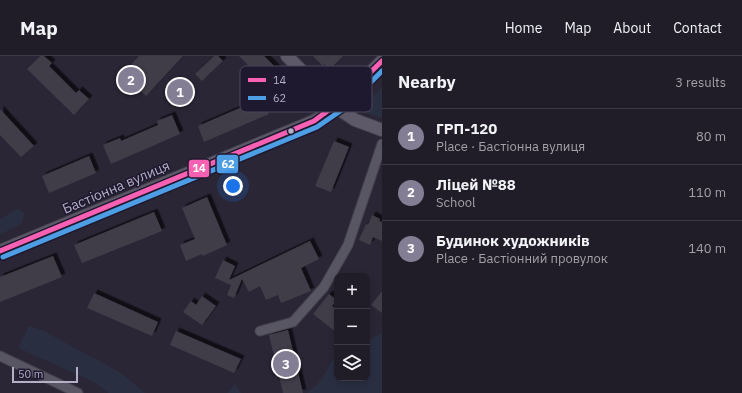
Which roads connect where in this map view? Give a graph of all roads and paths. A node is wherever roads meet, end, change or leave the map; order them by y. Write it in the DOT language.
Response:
graph roads {
  1 [pos="287,56"];
  2 [pos="382,61"];
  3 [pos="297,66"];
  4 [pos="372,71"];
  5 [pos="328,112"];
  6 [pos="344,112"];
  7 [pos="382,130"];
  8 [pos="382,144"];
  9 [pos="0,251"];
  10 [pos="260,331"];
  11 [pos="0,356"];
  12 [pos="78,393"];
  1 -- 3 [label="street"];
  2 -- 4 [label="street, Бастіонна вулиця"];
  5 -- 9 [label="street, Бастіонна вулиця"];
  6 -- 7 [label="street"];
  8 -- 10 [label="street"];
  11 -- 12 [label="street"];
}
